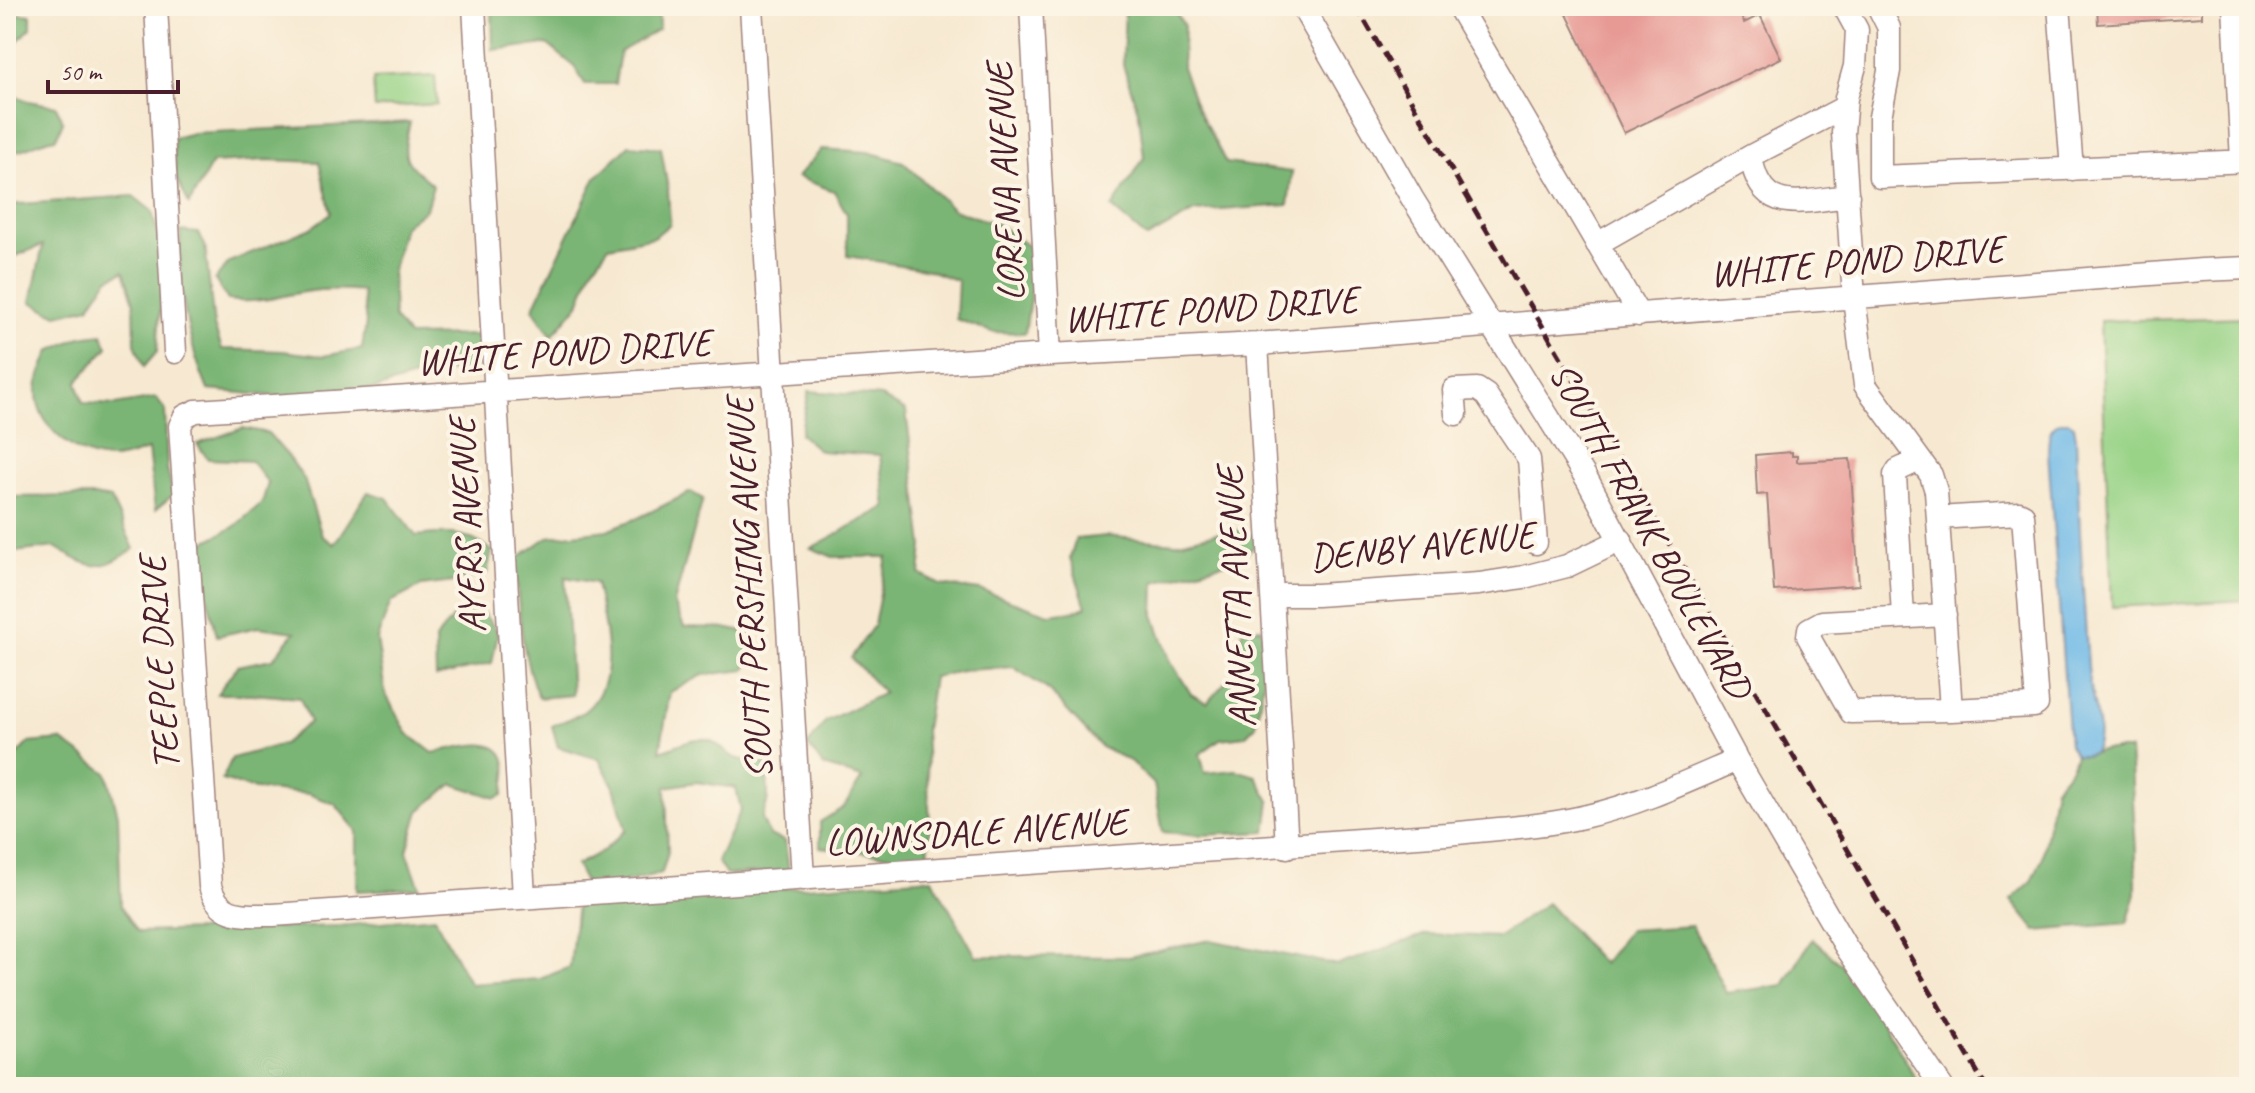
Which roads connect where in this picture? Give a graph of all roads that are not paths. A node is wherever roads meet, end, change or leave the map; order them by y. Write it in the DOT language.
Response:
graph roads {
  1 [pos="156,6"];
  2 [pos="474,6"];
  3 [pos="751,6"];
  4 [pos="1031,6"];
  5 [pos="1302,6"];
  6 [pos="1458,6"];
  7 [pos="1844,6"];
  8 [pos="1878,6"];
  9 [pos="2059,6"];
  10 [pos="2234,6"];
  11 [pos="1845,107"];
  12 [pos="1751,156"];
  13 [pos="2245,161"];
  14 [pos="2072,169"];
  15 [pos="1880,177"];
  16 [pos="1847,188"];
  17 [pos="1597,244"];
  18 [pos="2249,268"];
  19 [pos="1854,298"];
  20 [pos="1639,315"];
  21 [pos="1491,326"];
  22 [pos="1257,344"];
  23 [pos="175,352"];
  24 [pos="1050,355"];
  25 [pos="773,374"];
  26 [pos="495,391"];
  27 [pos="1456,414"];
  28 [pos="182,422"];
  29 [pos="1562,439"];
  30 [pos="1529,459"];
  31 [pos="1919,460"];
  32 [pos="1938,518"];
  33 [pos="1621,540"];
  34 [pos="1536,543"];
  35 [pos="1273,595"];
  36 [pos="1945,615"];
  37 [pos="1903,617"];
  38 [pos="1951,710"];
  39 [pos="1737,760"];
  40 [pos="1287,847"];
  41 [pos="803,879"];
  42 [pos="524,897"];
  43 [pos="214,899"];
  44 [pos="1942,1087"];
  1 -- 23 [label="street"];
  2 -- 26 [label="street, AYERS AVENUE"];
  3 -- 25 [label="street, SOUTH PERSHING AVENUE"];
  4 -- 24 [label="street, LORENA AVENUE"];
  5 -- 21 [label="street, SOUTH FRANK BOULEVARD"];
  6 -- 17 [label="street"];
  7 -- 11 [label="street"];
  8 -- 15 [label="street"];
  9 -- 14 [label="street"];
  10 -- 13 [label="street"];
  11 -- 12 [label="street"];
  11 -- 16 [label="street"];
  12 -- 16 [label="street"];
  12 -- 17 [label="street"];
  13 -- 14 [label="street"];
  14 -- 15 [label="street"];
  15 -- 16 [label="street"];
  16 -- 19 [label="street"];
  17 -- 20 [label="street"];
  18 -- 19 [label="street, WHITE POND DRIVE"];
  19 -- 20 [label="street, WHITE POND DRIVE"];
  19 -- 31 [label="street"];
  20 -- 21 [label="street, WHITE POND DRIVE"];
  21 -- 22 [label="street, WHITE POND DRIVE"];
  21 -- 29 [label="street, SOUTH FRANK BOULEVARD"];
  22 -- 24 [label="street, WHITE POND DRIVE"];
  22 -- 35 [label="street, ANNETTA AVENUE"];
  24 -- 25 [label="street, WHITE POND DRIVE"];
  25 -- 26 [label="street, WHITE POND DRIVE"];
  25 -- 41 [label="street, SOUTH PERSHING AVENUE"];
  26 -- 28 [label="street, WHITE POND DRIVE"];
  26 -- 42 [label="street, AYERS AVENUE"];
  27 -- 30 [label="street"];
  28 -- 43 [label="street, TEEPLE DRIVE"];
  29 -- 30 [label="street"];
  29 -- 33 [label="street, SOUTH FRANK BOULEVARD"];
  30 -- 34 [label="street"];
  31 -- 32 [label="street"];
  31 -- 37 [label="street"];
  32 -- 36 [label="street"];
  32 -- 38 [label="street"];
  33 -- 35 [label="street, DENBY AVENUE"];
  33 -- 39 [label="street, SOUTH FRANK BOULEVARD"];
  35 -- 40 [label="street, ANNETTA AVENUE"];
  36 -- 37 [label="street"];
  36 -- 38 [label="street"];
  37 -- 38 [label="street"];
  39 -- 40 [label="street, LOWNSDALE AVENUE"];
  39 -- 44 [label="street, SOUTH FRANK BOULEVARD"];
  40 -- 41 [label="street, LOWNSDALE AVENUE"];
  41 -- 42 [label="street, LOWNSDALE AVENUE"];
  42 -- 43 [label="street, LOWNSDALE AVENUE"];
}
